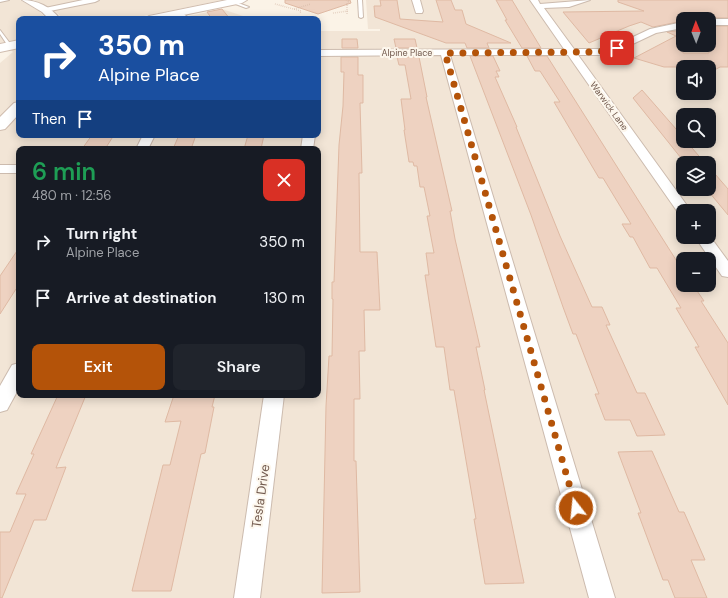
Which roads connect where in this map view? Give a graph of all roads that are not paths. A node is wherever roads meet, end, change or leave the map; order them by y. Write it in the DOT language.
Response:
graph roads {
  1 [pos="7,0"];
  2 [pos="27,0"];
  3 [pos="95,0"];
  4 [pos="360,0"];
  5 [pos="416,0"];
  6 [pos="586,0"];
  7 [pos="0,1"];
  8 [pos="241,3"];
  9 [pos="536,3"];
  10 [pos="45,10"];
  11 [pos="419,11"];
  12 [pos="52,16"];
  13 [pos="182,16"];
  14 [pos="361,17"];
  15 [pos="716,22"];
  16 [pos="728,22"];
  17 [pos="676,26"];
  18 [pos="0,31"];
  19 [pos="10,46"];
  20 [pos="571,52"];
  21 [pos="445,53"];
  22 [pos="321,56"];
  23 [pos="16,109"];
  24 [pos="0,126"];
  25 [pos="0,169"];
  26 [pos="16,169"];
  27 [pos="679,204"];
  28 [pos="708,244"];
  29 [pos="728,272"];
  30 [pos="16,375"];
  31 [pos="274,398"];
  32 [pos="0,404"];
  33 [pos="247,598"];
  34 [pos="602,598"];
  1 -- 7 [label="lane"];
  2 -- 10 [label="street"];
  3 -- 10 [label="street"];
  4 -- 14 [label="lane"];
  5 -- 11 [label="street"];
  6 -- 9 [label="street"];
  8 -- 13 [label="main road"];
  9 -- 20 [label="street, Warwick Lane"];
  10 -- 12 [label="street"];
  15 -- 16 [label="street"];
  17 -- 20 [label="street, Alpine Place"];
  18 -- 19 [label="lane"];
  20 -- 21 [label="street, Alpine Place"];
  20 -- 27 [label="street, Warwick Lane"];
  21 -- 22 [label="street, Alpine Place"];
  21 -- 34 [label="street"];
  23 -- 24 [label="main road"];
  25 -- 26 [label="street"];
  28 -- 29 [label="street"];
  30 -- 32 [label="street"];
  31 -- 33 [label="street, Tesla Drive"];
}
